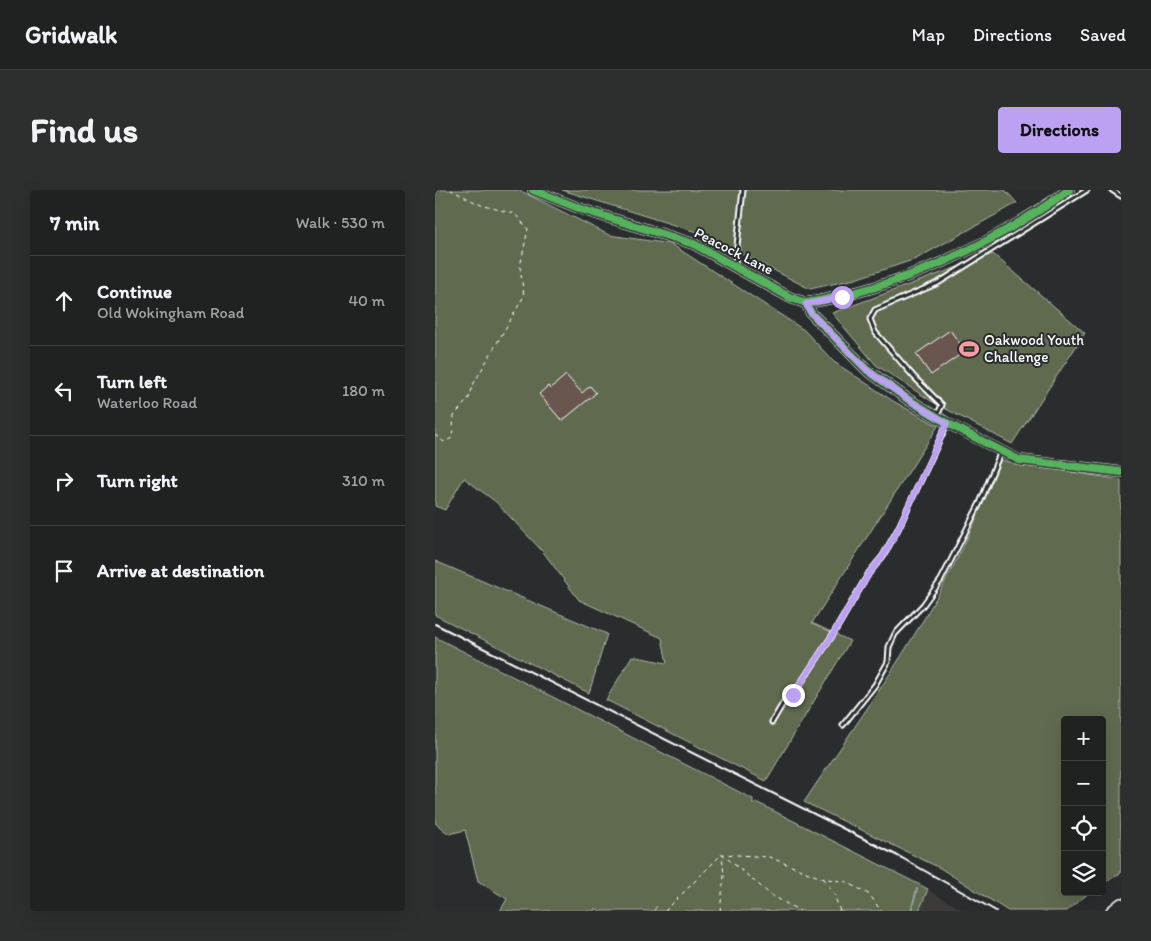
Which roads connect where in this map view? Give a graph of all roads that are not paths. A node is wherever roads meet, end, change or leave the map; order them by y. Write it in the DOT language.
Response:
graph roads {
  1 [pos="533,190"];
  2 [pos="743,190"];
  3 [pos="1069,190"];
  4 [pos="1087,190"];
  5 [pos="1111,190"];
  6 [pos="1121,196"];
  7 [pos="735,264"];
  8 [pos="806,304"];
  9 [pos="936,416"];
  10 [pos="947,423"];
  11 [pos="1001,450"];
  12 [pos="1121,472"];
  13 [pos="772,722"];
  14 [pos="843,725"];
  15 [pos="1121,903"];
  16 [pos="1111,911"];
  1 -- 7 [label="street, Peacock Lane"];
  2 -- 7 [label="lane"];
  3 -- 8 [label="street"];
  4 -- 9 [label="lane"];
  5 -- 6 [label="lane"];
  7 -- 8 [label="street, Peacock Lane"];
  8 -- 9 [label="street"];
  9 -- 10 [label="street"];
  10 -- 11 [label="street"];
  10 -- 13 [label="lane"];
  11 -- 12 [label="street"];
  11 -- 14 [label="lane"];
  15 -- 16 [label="street"];
}
